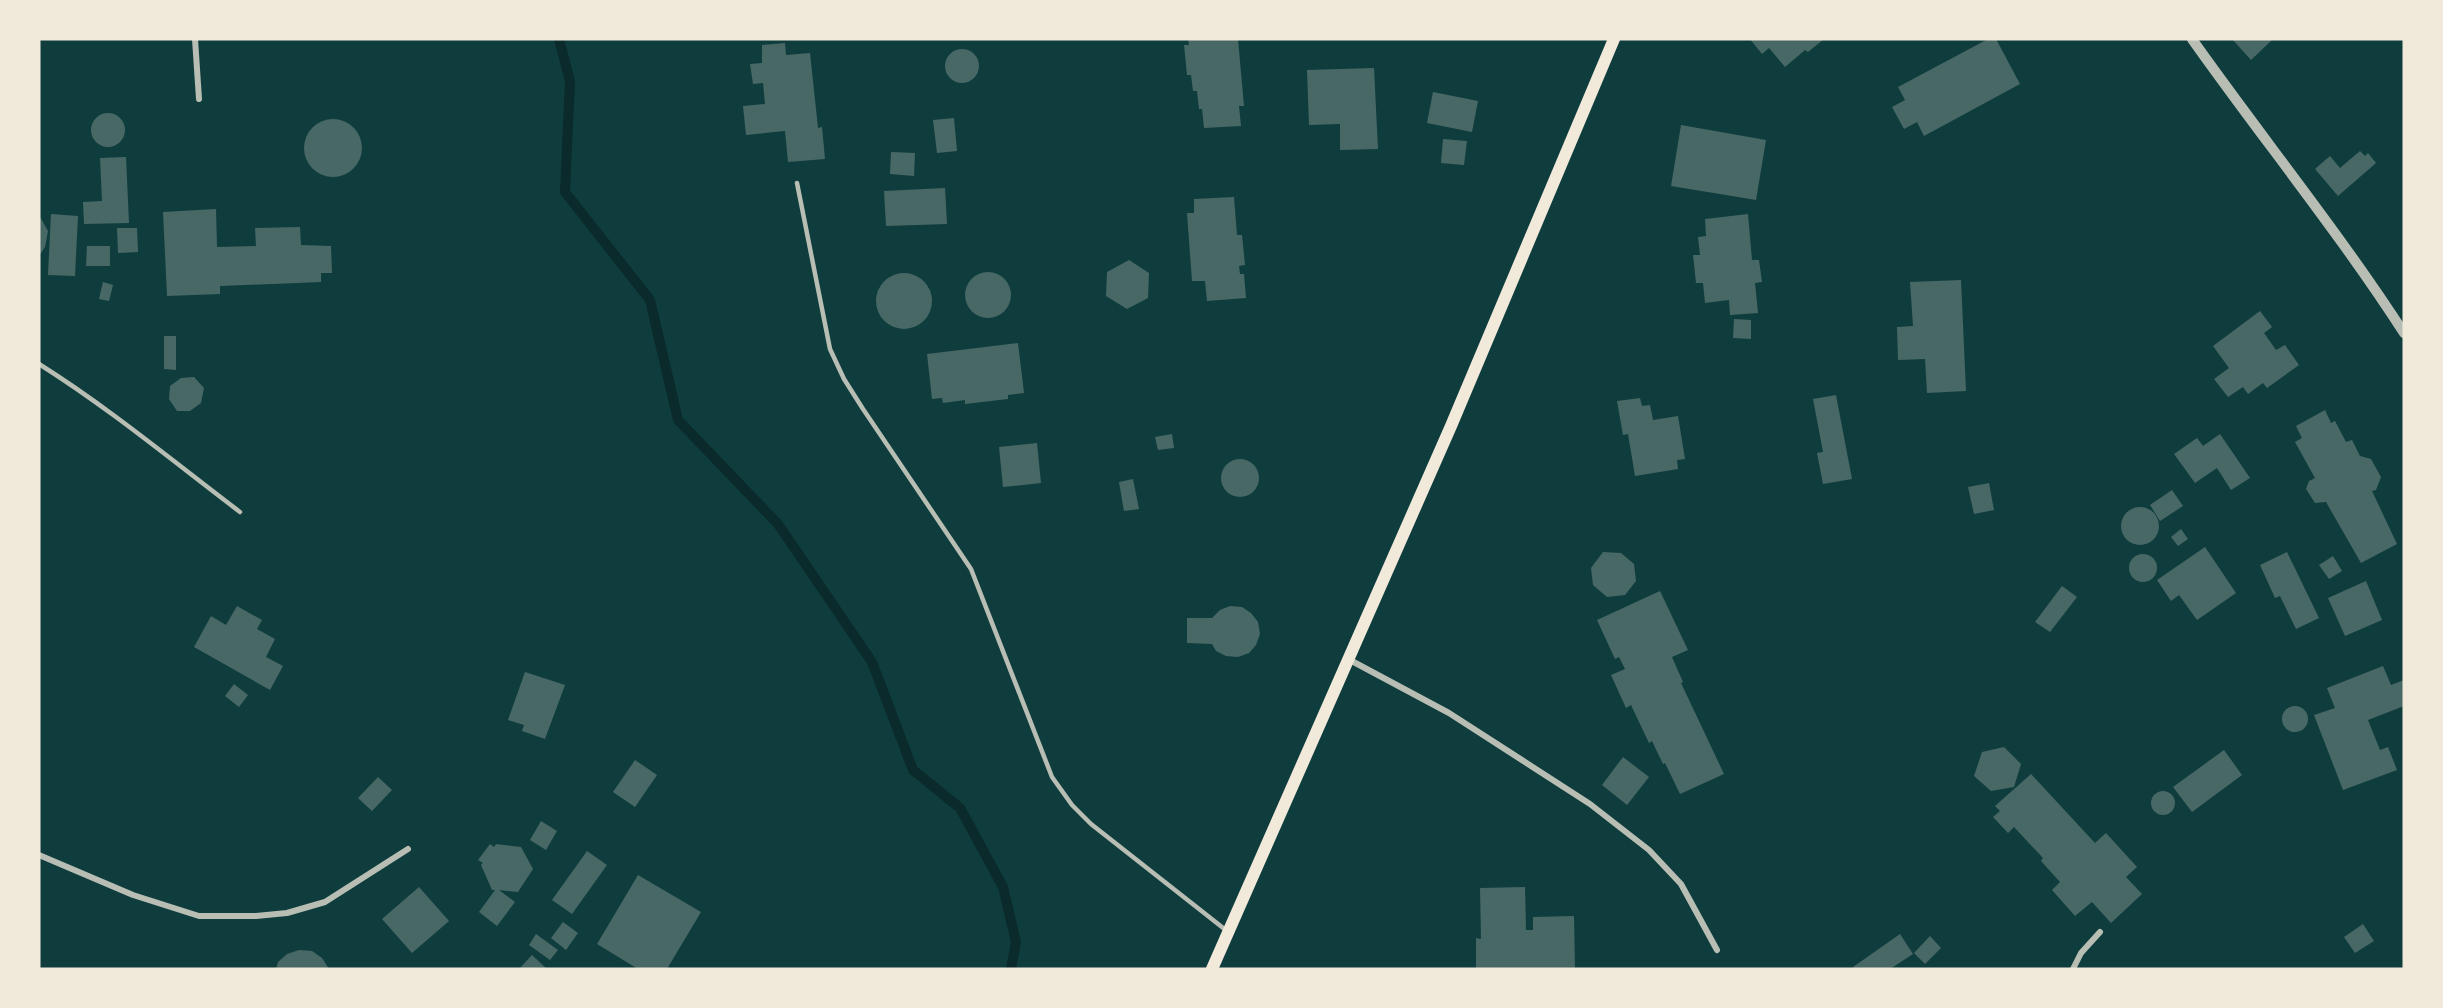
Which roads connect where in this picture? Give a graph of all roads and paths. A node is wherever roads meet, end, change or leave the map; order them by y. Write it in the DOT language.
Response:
graph roads {
  1 [pos="195,39"];
  2 [pos="1614,39"];
  3 [pos="2192,39"];
  4 [pos="199,99"];
  5 [pos="797,183"];
  6 [pos="2404,333"];
  7 [pos="39,364"];
  8 [pos="240,512"];
  9 [pos="1347,659"];
  10 [pos="408,849"];
  11 [pos="39,855"];
  12 [pos="2100,932"];
  13 [pos="1229,933"];
  14 [pos="1717,950"];
  15 [pos="1212,969"];
  16 [pos="2073,969"];
  1 -- 4 [label="street"];
  2 -- 9 [label="main road"];
  3 -- 6 [label="street"];
  5 -- 13 [label="lane"];
  7 -- 8 [label="lane"];
  9 -- 13 [label="main road"];
  9 -- 14 [label="street"];
  10 -- 11 [label="street"];
  12 -- 16 [label="street"];
  13 -- 15 [label="main road"];
}
